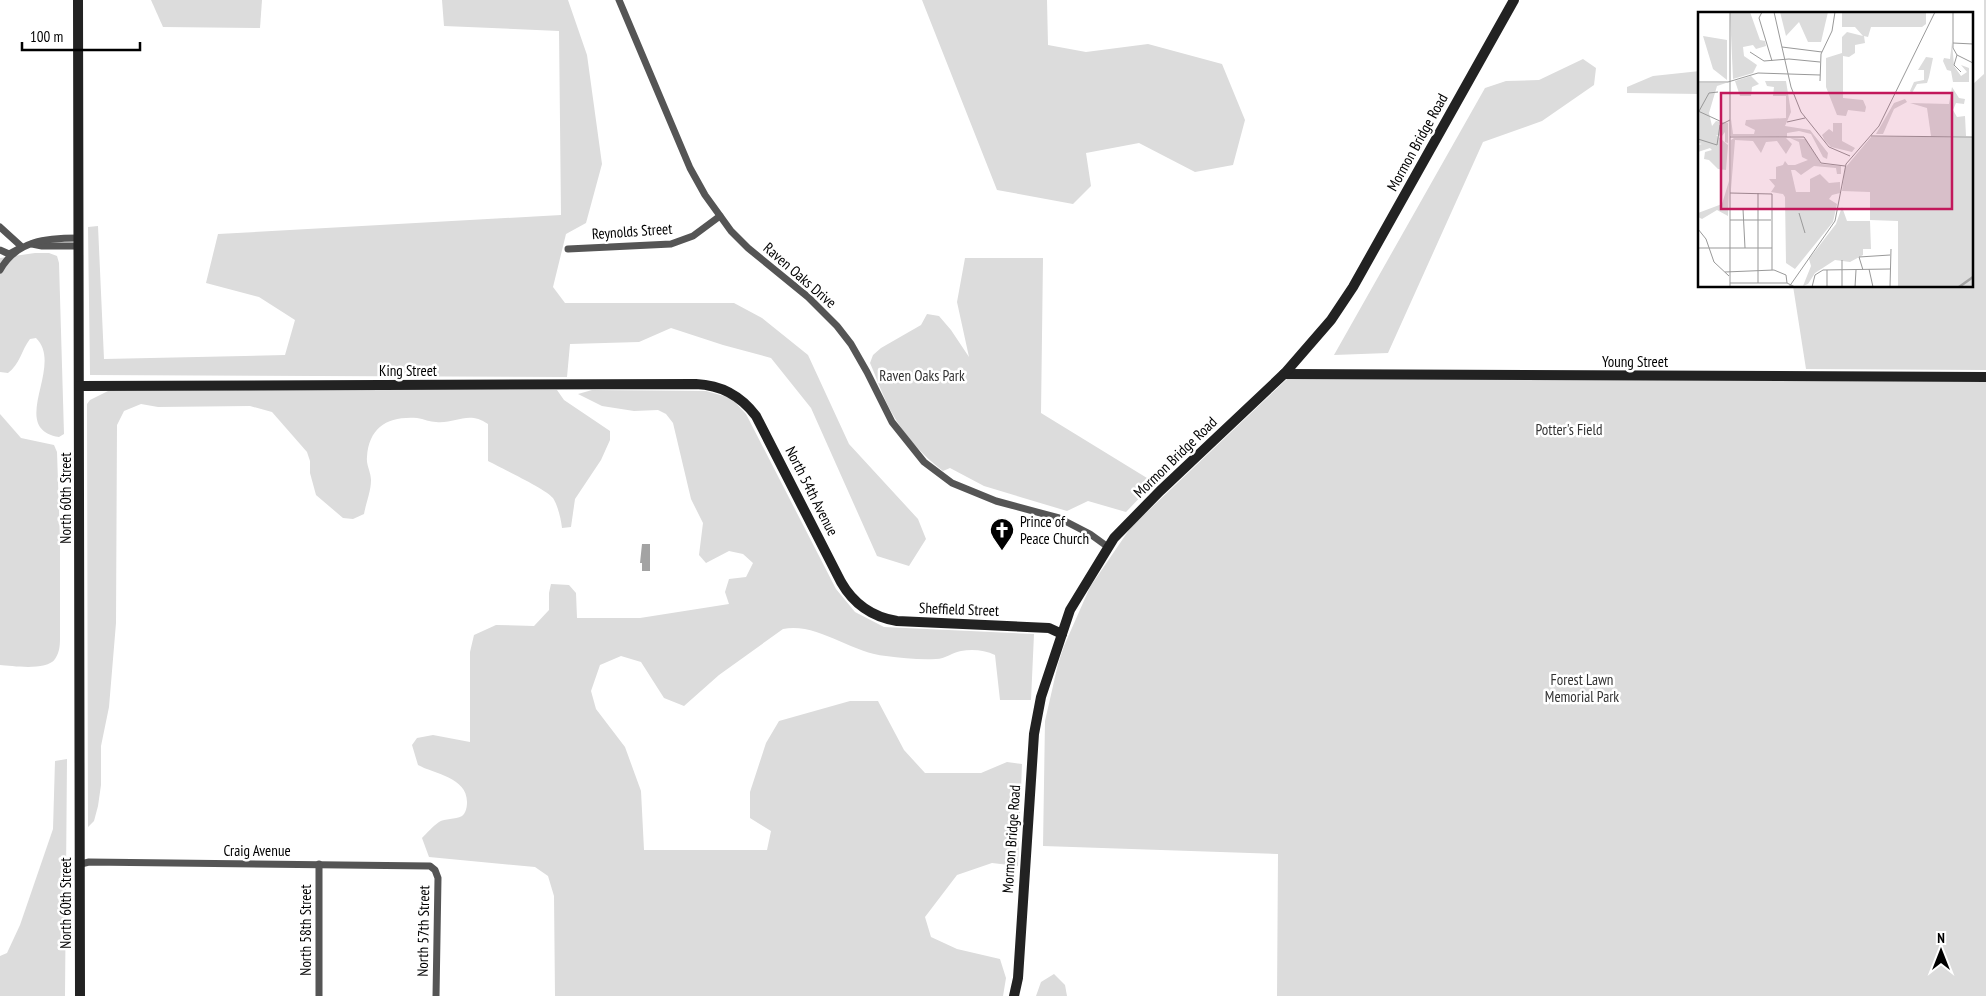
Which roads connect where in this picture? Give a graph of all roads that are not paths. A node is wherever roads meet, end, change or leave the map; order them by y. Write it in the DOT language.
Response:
graph roads {
  1 [pos="78,0"];
  2 [pos="619,0"];
  3 [pos="1514,0"];
  4 [pos="720,216"];
  5 [pos="0,227"];
  6 [pos="78,242"];
  7 [pos="22,247"];
  8 [pos="568,249"];
  9 [pos="0,250"];
  10 [pos="0,270"];
  11 [pos="1284,374"];
  12 [pos="1986,377"];
  13 [pos="79,386"];
  14 [pos="734,395"];
  15 [pos="1108,547"];
  16 [pos="859,604"];
  17 [pos="1062,634"];
  18 [pos="81,864"];
  19 [pos="319,864"];
  20 [pos="433,868"];
  21 [pos="80,996"];
  22 [pos="319,996"];
  23 [pos="436,996"];
  24 [pos="1014,996"];
  1 -- 6 [label="main road, North 60th Street"];
  2 -- 4 [label="street, Raven Oaks Drive"];
  3 -- 11 [label="main road, Mormon Bridge Road"];
  4 -- 8 [label="street, Reynolds Street"];
  4 -- 15 [label="street, Raven Oaks Drive"];
  5 -- 7 [label="street"];
  6 -- 7 [label="street"];
  6 -- 13 [label="main road, North 60th Street"];
  7 -- 9 [label="street"];
  7 -- 10 [label="street"];
  11 -- 12 [label="main road, Young Street"];
  11 -- 15 [label="main road, Mormon Bridge Road"];
  13 -- 14 [label="main road, King Street"];
  13 -- 18 [label="main road, North 60th Street"];
  14 -- 16 [label="main road, North 54th Avenue"];
  15 -- 17 [label="main road, Mormon Bridge Road"];
  16 -- 17 [label="main road, Sheffield Street"];
  17 -- 24 [label="main road, Mormon Bridge Road"];
  18 -- 19 [label="street, Craig Avenue"];
  18 -- 21 [label="main road, North 60th Street"];
  19 -- 20 [label="street, Craig Avenue"];
  19 -- 22 [label="street, North 58th Street"];
  20 -- 23 [label="street, North 57th Street"];
}
